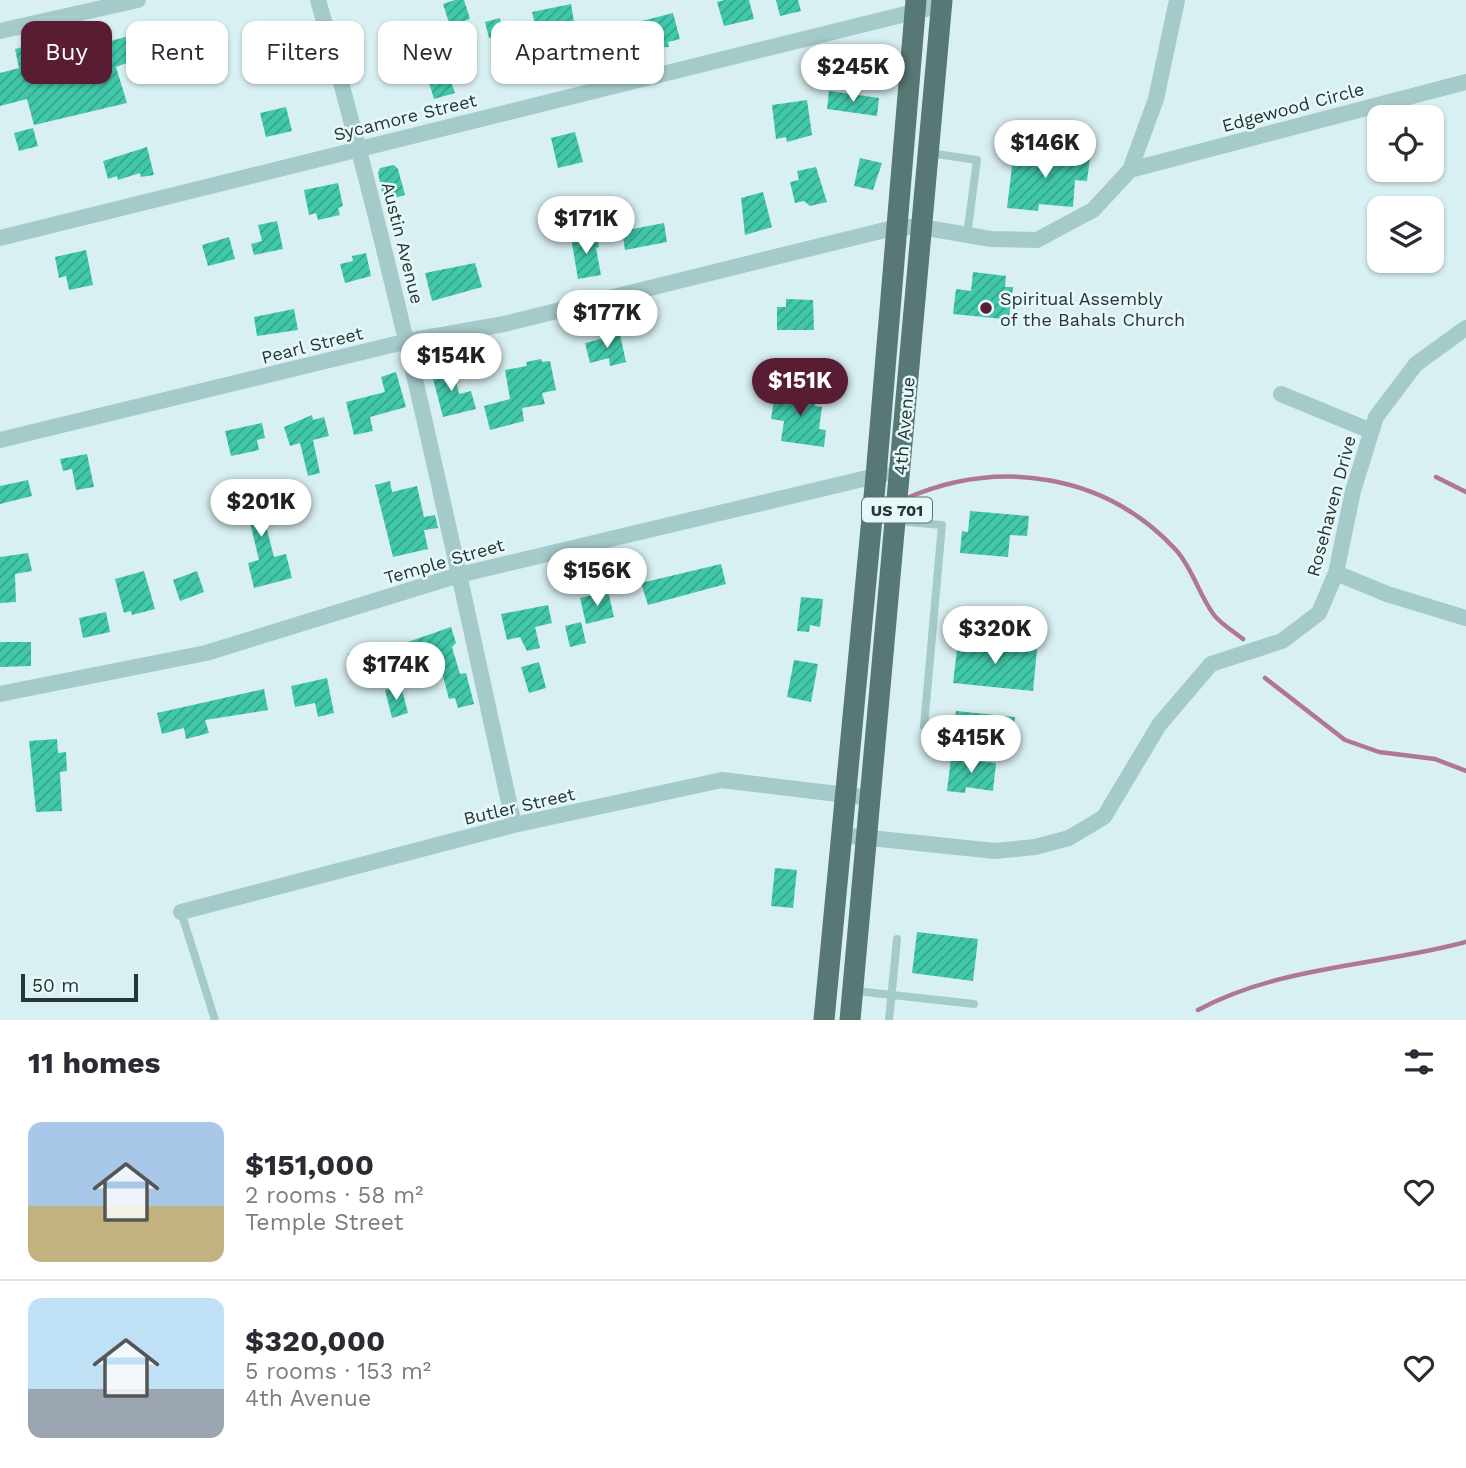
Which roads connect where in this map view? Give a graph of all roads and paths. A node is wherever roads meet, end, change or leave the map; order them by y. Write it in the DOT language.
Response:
graph roads {
  1 [pos="138,0"];
  2 [pos="318,0"];
  3 [pos="1177,0"];
  4 [pos="942,3"];
  5 [pos="915,6"];
  6 [pos="0,31"];
  7 [pos="1466,82"];
  8 [pos="360,148"];
  9 [pos="928,153"];
  10 [pos="1130,170"];
  11 [pos="921,226"];
  12 [pos="897,227"];
  13 [pos="967,234"];
  14 [pos="0,238"];
  15 [pos="1466,328"];
  16 [pos="408,341"];
  17 [pos="1280,394"];
  18 [pos="1371,430"];
  19 [pos="0,440"];
  20 [pos="900,470"];
  21 [pos="876,476"];
  22 [pos="896,521"];
  23 [pos="1336,573"];
  24 [pos="459,575"];
  25 [pos="1466,618"];
  26 [pos="0,694"];
  27 [pos="924,726"];
  28 [pos="844,794"];
  29 [pos="871,798"];
  30 [pos="514,825"];
  31 [pos="841,835"];
  32 [pos="868,837"];
  33 [pos="181,912"];
  34 [pos="897,939"];
  35 [pos="853,990"];
  36 [pos="891,994"];
  37 [pos="974,1004"];
  38 [pos="215,1020"];
  39 [pos="824,1020"];
  40 [pos="850,1020"];
  41 [pos="889,1020"];
  1 -- 6 [label="street"];
  2 -- 8 [label="street, Austin Avenue"];
  3 -- 10 [label="street"];
  4 -- 5 [label="street, Sycamore Street"];
  4 -- 9 [label="main road, 4th Avenue / US 701"];
  5 -- 8 [label="street, Sycamore Street"];
  5 -- 12 [label="main road, 4th Avenue / US 701"];
  7 -- 10 [label="street, Edgewood Circle"];
  8 -- 14 [label="street, Sycamore Street"];
  8 -- 16 [label="street, Austin Avenue"];
  9 -- 11 [label="main road, 4th Avenue / US 701"];
  9 -- 13 [label="lane"];
  10 -- 13 [label="street, Pearl Street"];
  11 -- 12 [label="street, Pearl Street"];
  11 -- 13 [label="street, Pearl Street"];
  11 -- 20 [label="main road, 4th Avenue / US 701"];
  12 -- 16 [label="street, Pearl Street"];
  12 -- 21 [label="main road, 4th Avenue / US 701"];
  15 -- 18 [label="street, Rosehaven Drive"];
  16 -- 19 [label="street, Pearl Street"];
  16 -- 24 [label="street, Austin Avenue"];
  17 -- 18 [label="street"];
  18 -- 23 [label="street, Rosehaven Drive"];
  20 -- 21 [label="street, Temple Street"];
  20 -- 22 [label="main road, 4th Avenue / US 701"];
  21 -- 24 [label="street, Temple Street"];
  21 -- 28 [label="main road, 4th Avenue / US 701"];
  22 -- 27 [label="lane"];
  22 -- 29 [label="main road, 4th Avenue / US 701"];
  23 -- 25 [label="street"];
  23 -- 32 [label="street, Rosehaven Drive"];
  24 -- 26 [label="street, Temple Street"];
  24 -- 30 [label="street, Austin Avenue"];
  28 -- 29 [label="street, Butler Street"];
  28 -- 30 [label="street, Butler Street"];
  28 -- 31 [label="main road, 4th Avenue / US 701"];
  29 -- 32 [label="main road, 4th Avenue / US 701"];
  30 -- 33 [label="street, Butler Street"];
  31 -- 32 [label="street, Rosehaven Drive"];
  31 -- 39 [label="main road, 4th Avenue / US 701"];
  32 -- 35 [label="main road, 4th Avenue / US 701"];
  33 -- 38 [label="lane"];
  34 -- 36 [label="lane"];
  35 -- 36 [label="lane"];
  35 -- 40 [label="main road, 4th Avenue / US 701"];
  36 -- 37 [label="lane"];
  36 -- 41 [label="lane"];
}
